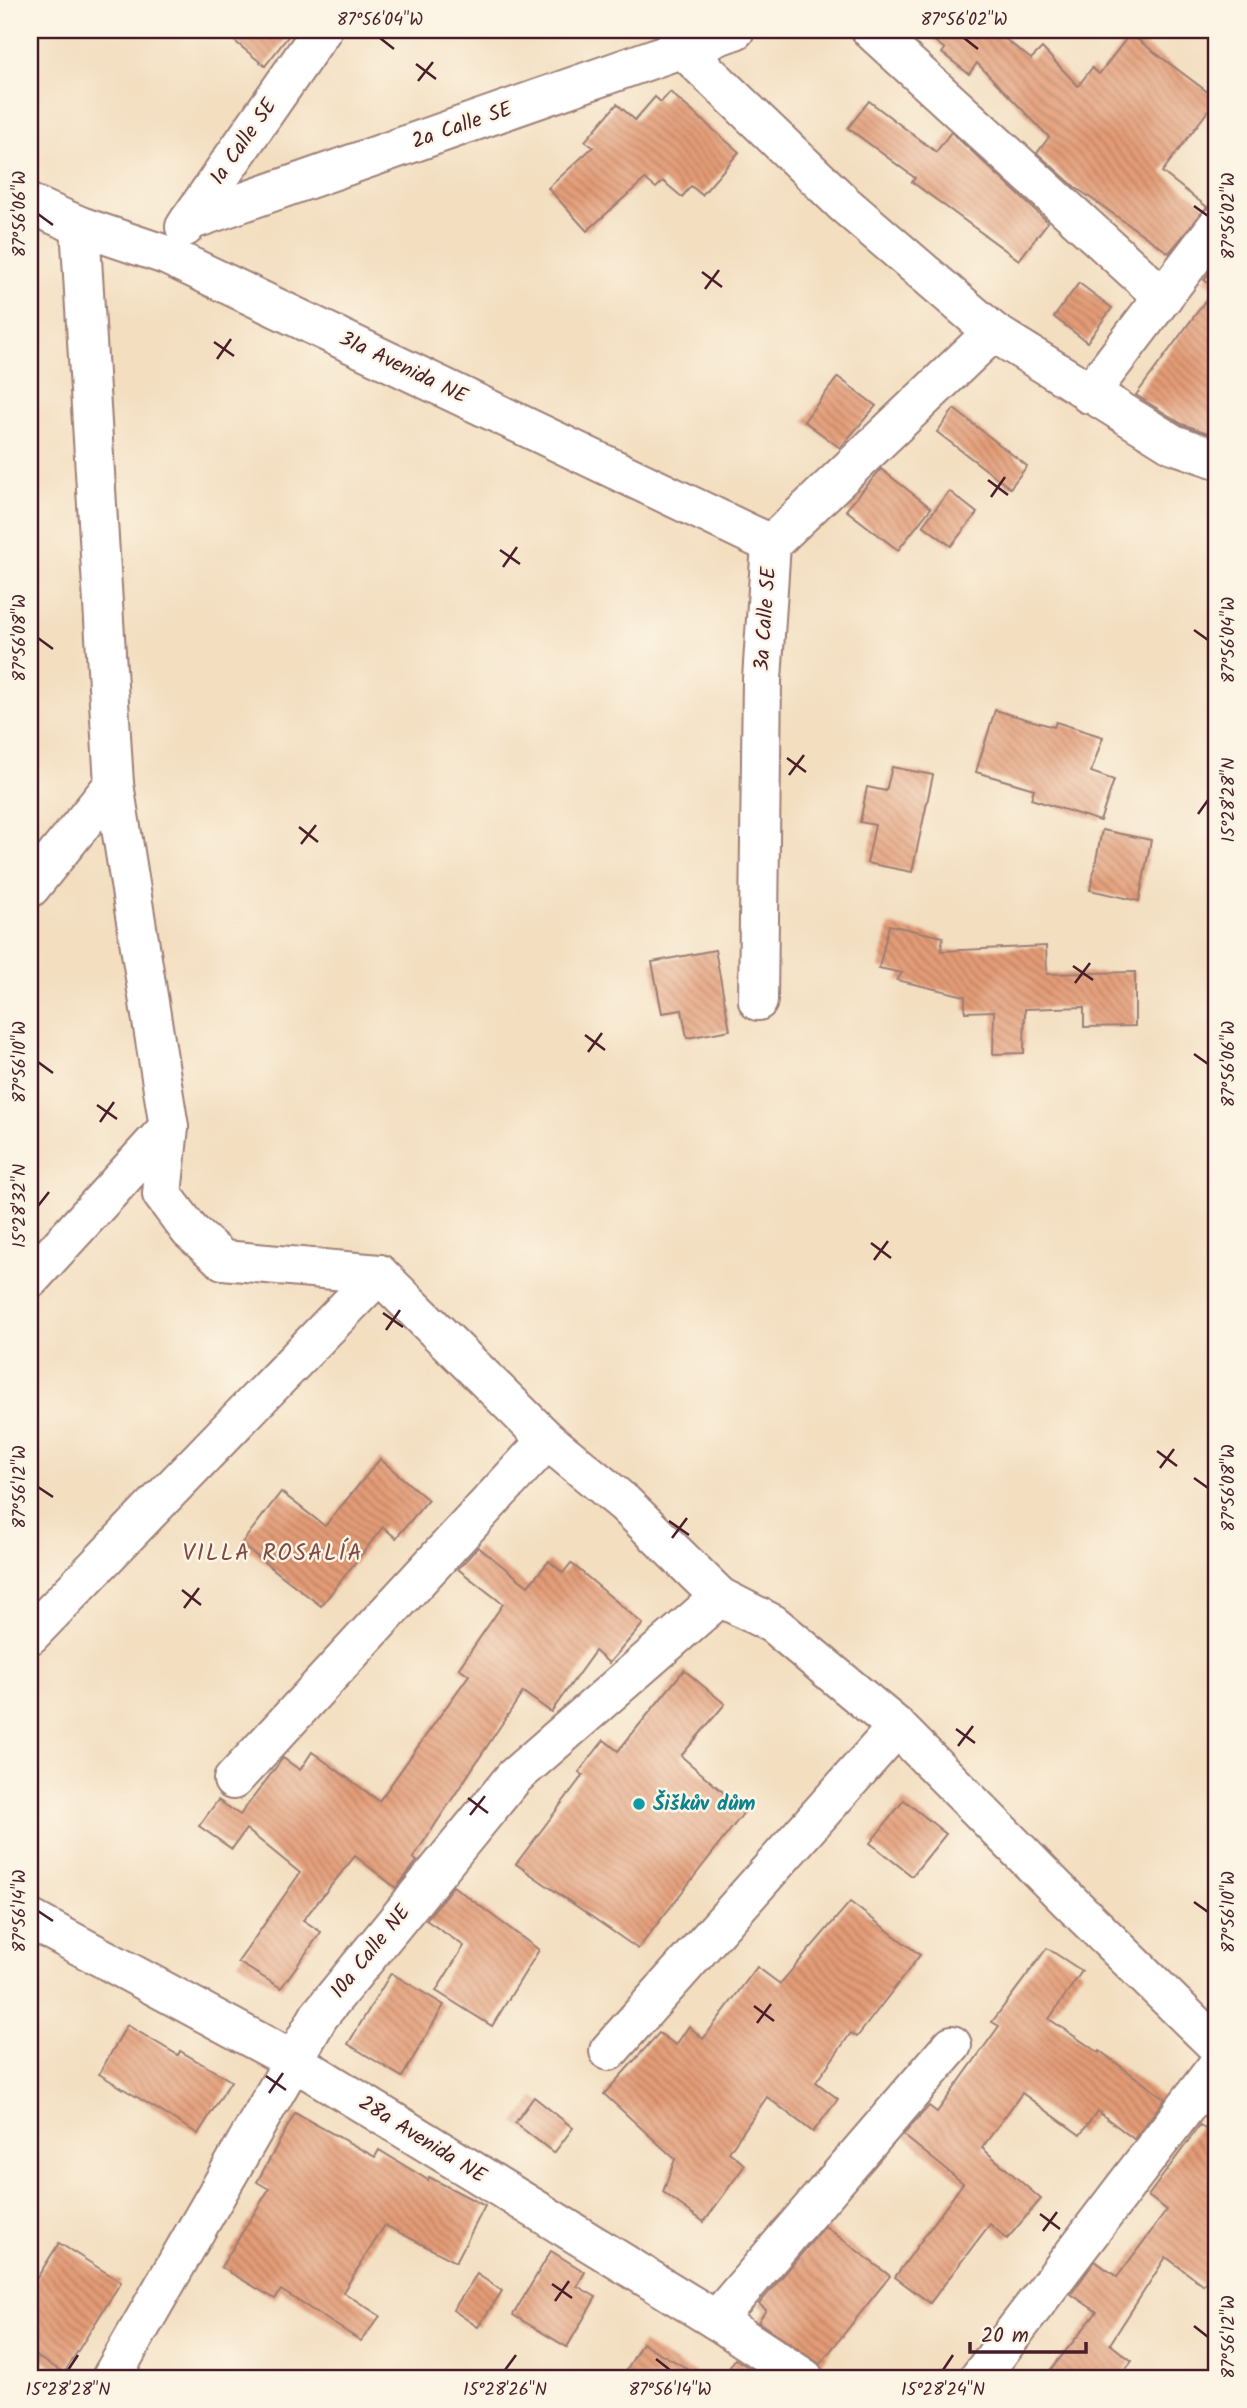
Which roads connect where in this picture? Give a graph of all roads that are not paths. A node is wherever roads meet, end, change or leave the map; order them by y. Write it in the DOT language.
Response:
graph roads {
  1 [pos="322,30"];
  2 [pos="735,30"];
  3 [pos="871,30"];
  4 [pos="682,48"];
  5 [pos="30,204"];
  6 [pos="189,222"];
  7 [pos="80,226"];
  8 [pos="1217,226"];
  9 [pos="166,255"];
  10 [pos="1163,297"];
  11 [pos="993,332"];
  12 [pos="1089,394"];
  13 [pos="1217,459"];
  14 [pos="771,544"];
  15 [pos="114,783"];
  16 [pos="30,888"];
  17 [pos="758,1001"];
  18 [pos="169,1127"];
  19 [pos="379,1274"];
  20 [pos="30,1279"];
  21 [pos="547,1440"];
  22 [pos="720,1597"];
  23 [pos="30,1635"];
  24 [pos="897,1727"];
  25 [pos="233,1780"];
  26 [pos="30,1919"];
  27 [pos="952,2045"];
  28 [pos="1217,2046"];
  29 [pos="609,2051"];
  30 [pos="294,2061"];
  31 [pos="1217,2066"];
  32 [pos="716,2320"];
  33 [pos="111,2378"];
  34 [pos="804,2378"];
  35 [pos="979,2378"];
  1 -- 6 [label="street, 1a Calle SE"];
  2 -- 4 [label="street, 2a Calle SE"];
  3 -- 10 [label="street"];
  4 -- 6 [label="street, 2a Calle SE"];
  4 -- 11 [label="street"];
  5 -- 7 [label="street, 31a Avenida NE"];
  6 -- 9 [label="street, 1a Calle SE"];
  7 -- 9 [label="street, 31a Avenida NE"];
  7 -- 15 [label="street"];
  8 -- 10 [label="street"];
  9 -- 14 [label="street, 31a Avenida NE"];
  10 -- 12 [label="street"];
  11 -- 12 [label="street"];
  11 -- 14 [label="street, 3a Calle SE"];
  12 -- 13 [label="street"];
  14 -- 17 [label="street, 3a Calle SE"];
  15 -- 16 [label="street"];
  15 -- 18 [label="street"];
  18 -- 19 [label="street"];
  18 -- 20 [label="street"];
  19 -- 21 [label="street"];
  19 -- 23 [label="street"];
  21 -- 22 [label="street"];
  21 -- 25 [label="street"];
  22 -- 24 [label="street"];
  22 -- 30 [label="street, 10a Calle NE"];
  24 -- 28 [label="street"];
  24 -- 29 [label="street"];
  26 -- 30 [label="street, 28a Avenida NE"];
  27 -- 32 [label="street"];
  30 -- 32 [label="street, 28a Avenida NE"];
  30 -- 33 [label="street, 10a Calle NE"];
  31 -- 35 [label="street"];
  32 -- 34 [label="street, 28a Avenida NE"];
}
